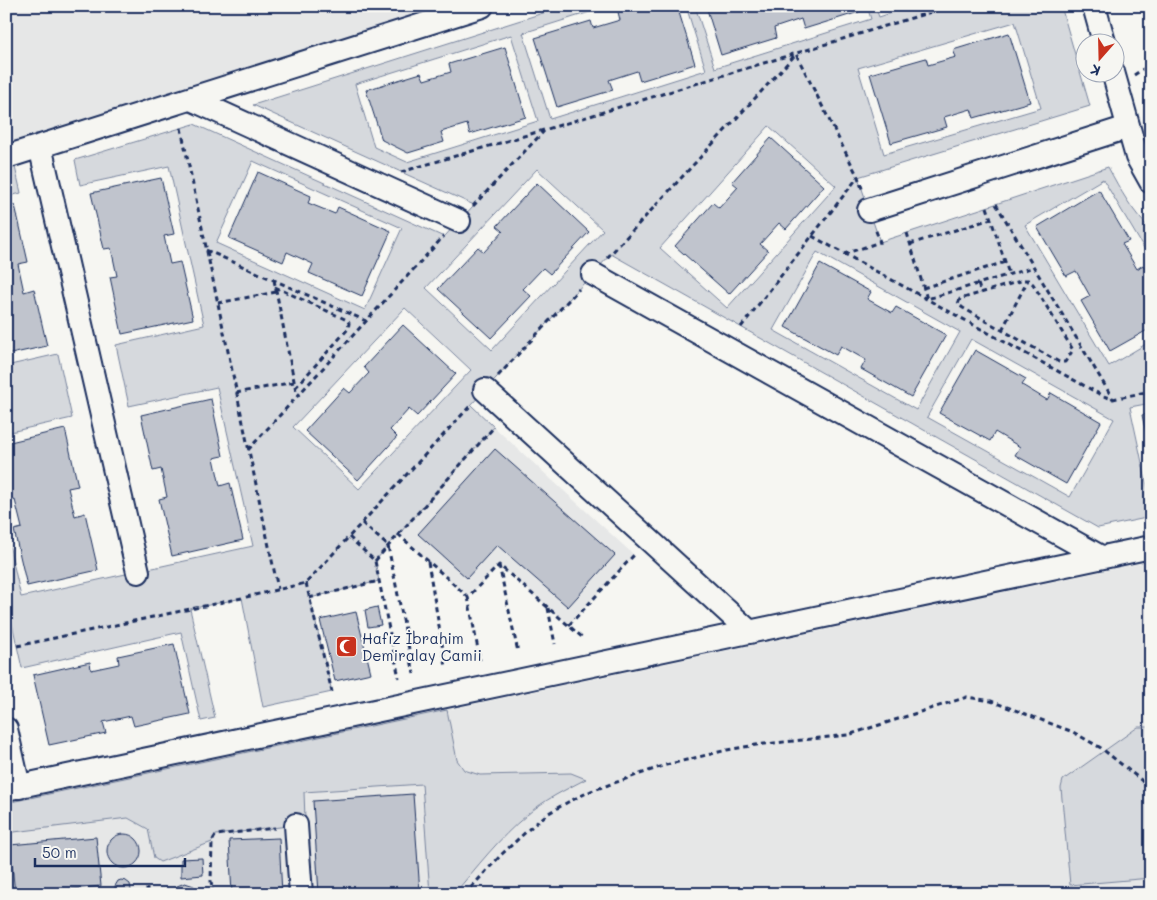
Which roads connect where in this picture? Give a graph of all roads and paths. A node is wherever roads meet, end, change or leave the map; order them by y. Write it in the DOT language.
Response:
graph roads {
  1 [pos="482,6"];
  2 [pos="951,6"];
  3 [pos="1094,6"];
  4 [pos="1101,32"];
  5 [pos="796,54"];
  6 [pos="1115,82"];
  7 [pos="191,98"];
  8 [pos="1128,127"];
  9 [pos="181,128"];
  10 [pos="544,130"];
  11 [pos="40,146"];
  12 [pos="6,157"];
  13 [pos="401,172"];
  14 [pos="858,177"];
  15 [pos="1151,182"];
  16 [pos="996,204"];
  17 [pos="987,207"];
  18 [pos="869,210"];
  19 [pos="991,219"];
  20 [pos="459,221"];
  21 [pos="907,233"];
  22 [pos="812,236"];
  23 [pos="910,244"];
  24 [pos="206,250"];
  25 [pos="844,254"];
  26 [pos="1005,262"];
  27 [pos="1034,267"];
  28 [pos="593,274"];
  29 [pos="1010,274"];
  30 [pos="274,280"];
  31 [pos="1028,280"];
  32 [pos="978,284"];
  33 [pos="275,287"];
  34 [pos="923,288"];
  35 [pos="276,292"];
  36 [pos="981,293"];
  37 [pos="927,300"];
  38 [pos="218,303"];
  39 [pos="366,321"];
  40 [pos="741,327"];
  41 [pos="1002,330"];
  42 [pos="294,382"];
  43 [pos="295,388"];
  44 [pos="486,390"];
  45 [pos="1151,391"];
  46 [pos="236,393"];
  47 [pos="297,396"];
  48 [pos="1113,399"];
  49 [pos="494,427"];
  50 [pos="248,450"];
  51 [pos="362,522"];
  52 [pos="398,534"];
  53 [pos="349,536"];
  54 [pos="388,546"];
  55 [pos="1151,547"];
  56 [pos="634,554"];
  57 [pos="1101,557"];
  58 [pos="375,561"];
  59 [pos="428,562"];
  60 [pos="499,565"];
  61 [pos="138,572"];
  62 [pos="379,581"];
  63 [pos="306,583"];
  64 [pos="278,589"];
  65 [pos="468,597"];
  66 [pos="310,598"];
  67 [pos="548,607"];
  68 [pos="569,625"];
  69 [pos="750,632"];
  70 [pos="584,638"];
  71 [pos="556,644"];
  72 [pos="17,646"];
  73 [pos="518,652"];
  74 [pos="480,660"];
  75 [pos="446,667"];
  76 [pos="414,674"];
  77 [pos="399,678"];
  78 [pos="332,692"];
  79 [pos="6,729"];
  80 [pos="12,788"];
  81 [pos="1151,792"];
  82 [pos="296,825"];
  83 [pos="147,888"];
  84 [pos="147,894"];
  85 [pos="213,894"];
  86 [pos="301,894"];
  87 [pos="465,894"];
  1 -- 7 [label="street"];
  2 -- 5 [label="path"];
  3 -- 4 [label="street"];
  5 -- 10 [label="path"];
  5 -- 14 [label="path"];
  5 -- 28 [label="path"];
  6 -- 8 [label="street"];
  7 -- 11 [label="street"];
  7 -- 20 [label="street"];
  8 -- 15 [label="street"];
  8 -- 18 [label="street"];
  9 -- 24 [label="path"];
  10 -- 13 [label="path"];
  10 -- 20 [label="path"];
  11 -- 12 [label="street"];
  11 -- 61 [label="street"];
  14 -- 18 [label="path"];
  14 -- 22 [label="path"];
  16 -- 27 [label="path"];
  17 -- 19 [label="path"];
  18 -- 25 [label="path"];
  19 -- 23 [label="path"];
  19 -- 26 [label="path"];
  20 -- 39 [label="path"];
  21 -- 23 [label="path"];
  22 -- 25 [label="path"];
  22 -- 40 [label="path"];
  23 -- 34 [label="path"];
  24 -- 30 [label="path"];
  24 -- 38 [label="path"];
  25 -- 37 [label="path"];
  26 -- 29 [label="path"];
  26 -- 34 [label="path"];
  27 -- 29 [label="path"];
  27 -- 48 [label="path"];
  28 -- 44 [label="path"];
  28 -- 57 [label="street"];
  29 -- 32 [label="path"];
  30 -- 33 [label="path"];
  30 -- 39 [label="path"];
  31 -- 36 [label="path"];
  31 -- 41 [label="path"];
  31 -- 41 [label="path"];
  32 -- 36 [label="path"];
  32 -- 37 [label="path"];
  33 -- 35 [label="path"];
  33 -- 43 [label="path"];
  34 -- 37 [label="path"];
  35 -- 38 [label="path"];
  35 -- 42 [label="path"];
  36 -- 41 [label="path"];
  37 -- 48 [label="path"];
  38 -- 46 [label="path"];
  39 -- 47 [label="path"];
  42 -- 43 [label="path"];
  42 -- 46 [label="path"];
  43 -- 47 [label="path"];
  44 -- 51 [label="path"];
  44 -- 69 [label="street"];
  45 -- 48 [label="path"];
  46 -- 50 [label="path"];
  47 -- 50 [label="path"];
  49 -- 52 [label="path"];
  50 -- 64 [label="path"];
  51 -- 53 [label="path"];
  51 -- 54 [label="path"];
  52 -- 54 [label="path"];
  52 -- 59 [label="path"];
  53 -- 58 [label="path"];
  53 -- 63 [label="path"];
  54 -- 58 [label="path"];
  54 -- 76 [label="path"];
  55 -- 57 [label="street"];
  56 -- 68 [label="path"];
  57 -- 69 [label="street"];
  58 -- 62 [label="path"];
  59 -- 65 [label="path"];
  59 -- 75 [label="path"];
  60 -- 65 [label="path"];
  60 -- 67 [label="path"];
  60 -- 73 [label="path"];
  62 -- 66 [label="path"];
  62 -- 77 [label="path"];
  63 -- 64 [label="path"];
  63 -- 66 [label="path"];
  64 -- 72 [label="path"];
  65 -- 74 [label="path"];
  66 -- 78 [label="path"];
  67 -- 68 [label="path"];
  67 -- 71 [label="path"];
  68 -- 70 [label="path"];
  69 -- 80 [label="street"];
  79 -- 80 [label="street"];
  81 -- 87 [label="path"];
  82 -- 85 [label="path"];
  82 -- 86 [label="street"];
  83 -- 84 [label="path"];
}
